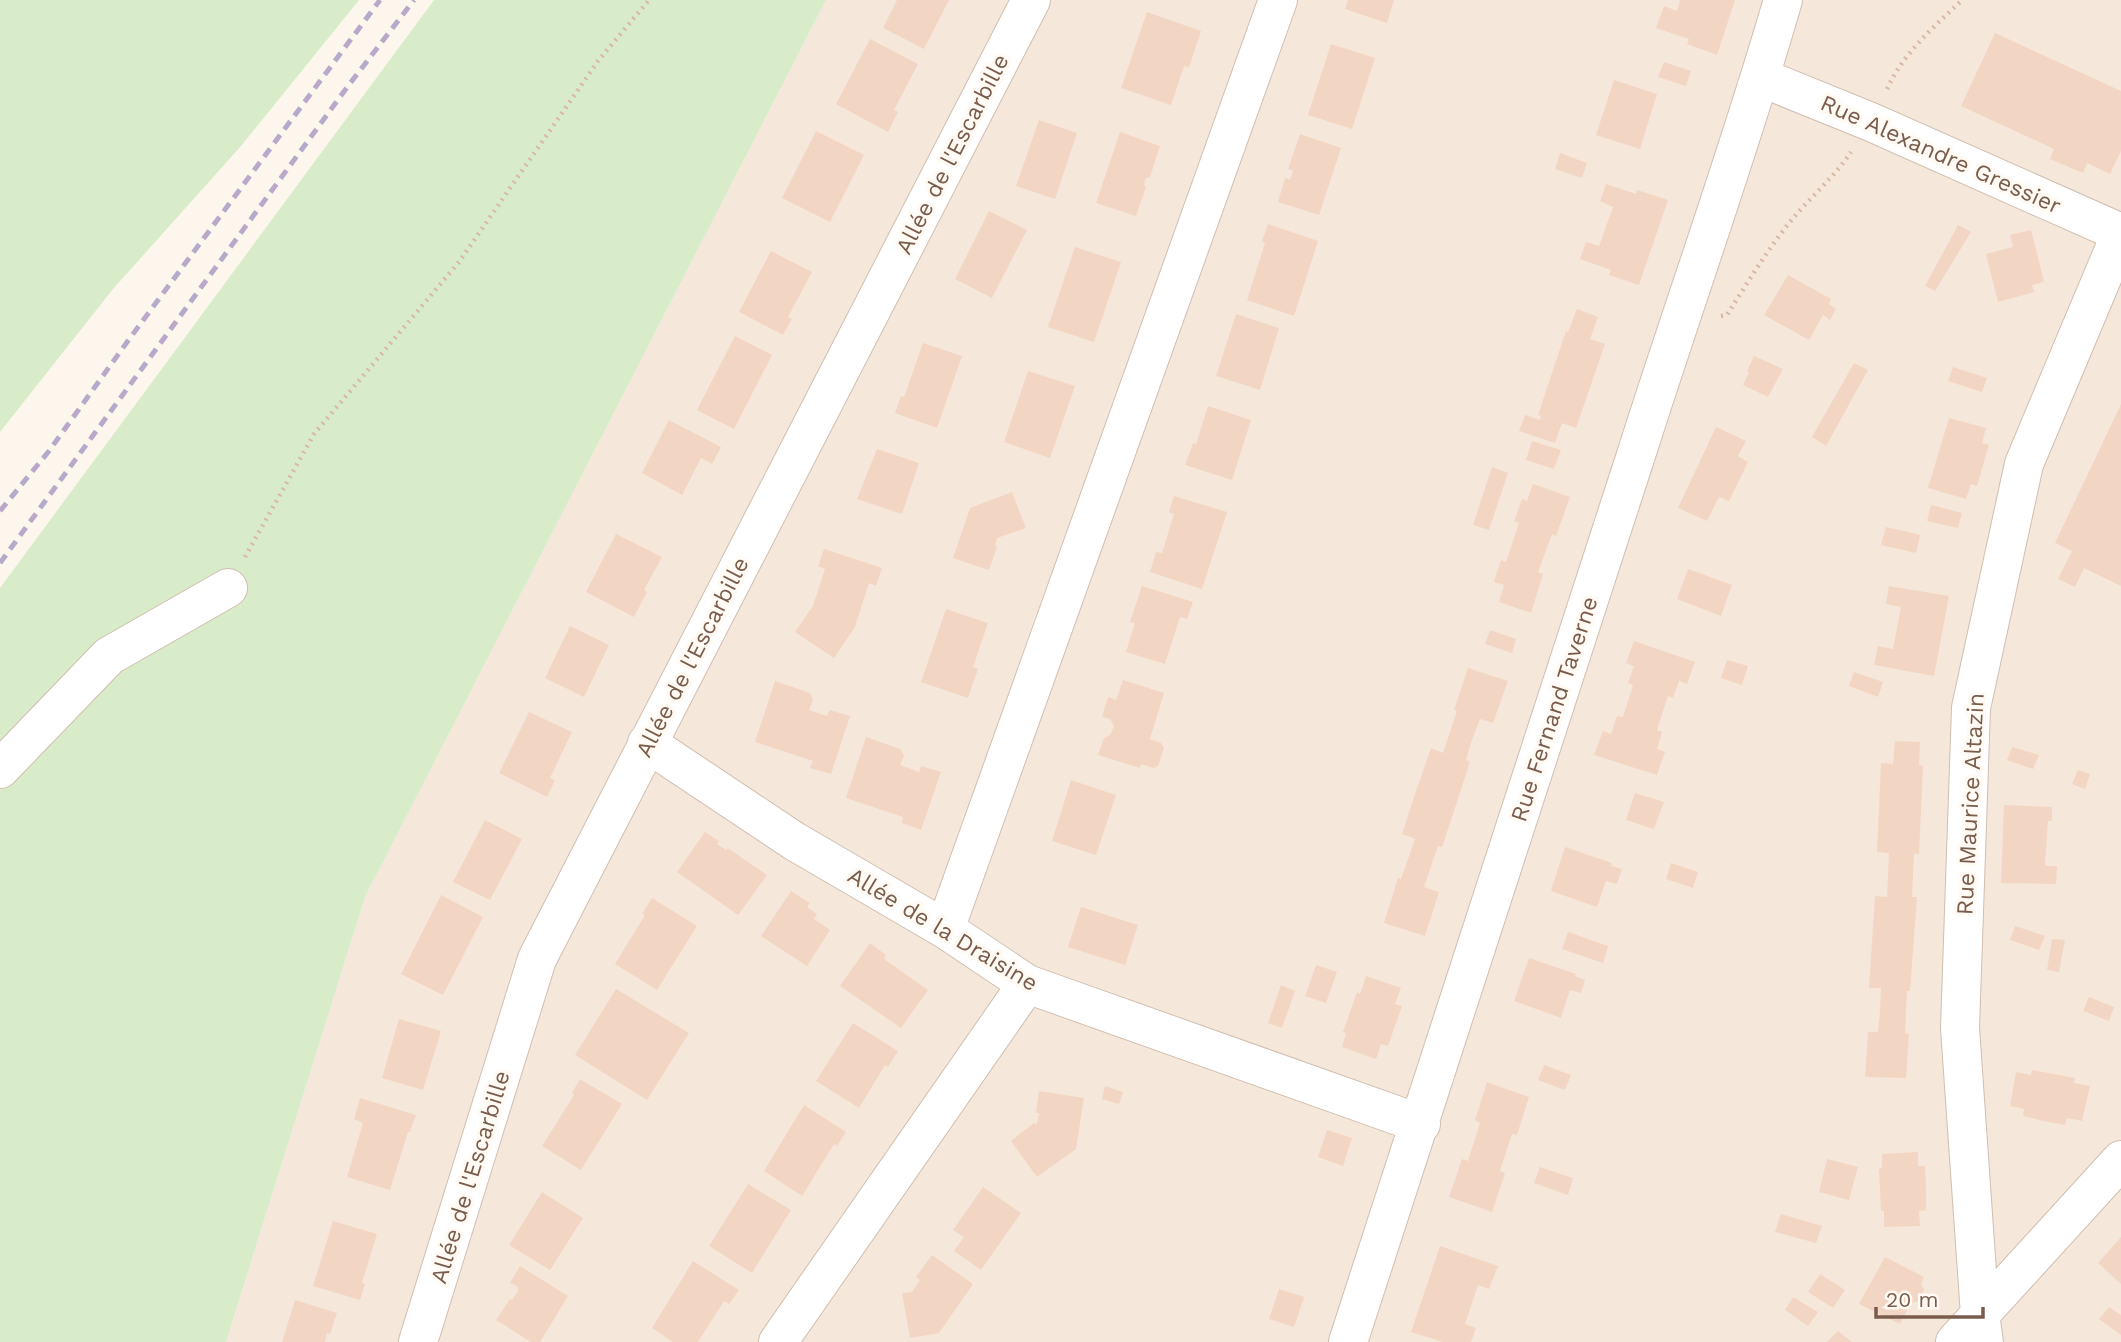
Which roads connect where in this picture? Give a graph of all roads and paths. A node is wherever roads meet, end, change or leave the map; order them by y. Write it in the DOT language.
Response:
graph roads {
  1 [pos="649,0"];
  2 [pos="1031,0"];
  3 [pos="1278,0"];
  4 [pos="1783,0"];
  5 [pos="1962,0"];
  6 [pos="1760,77"];
  7 [pos="1871,122"];
  8 [pos="2121,233"];
  9 [pos="1679,320"];
  10 [pos="228,588"];
  11 [pos="647,743"];
  12 [pos="0,769"];
  13 [pos="945,929"];
  14 [pos="1027,984"];
  15 [pos="1420,1124"];
  16 [pos="2121,1160"];
  17 [pos="1973,1333"];
  18 [pos="418,1342"];
  19 [pos="779,1342"];
  20 [pos="1348,1342"];
  1 -- 10 [label="path"];
  2 -- 11 [label="street, Allée de l'Escarbille"];
  3 -- 13 [label="street"];
  4 -- 6 [label="street, Rue Fernand Taverne"];
  5 -- 7 [label="path"];
  6 -- 7 [label="street, Rue Alexandre Gressier"];
  6 -- 9 [label="street, Rue Fernand Taverne"];
  7 -- 8 [label="street, Rue Alexandre Gressier"];
  7 -- 9 [label="path"];
  8 -- 17 [label="street, Rue Maurice Altazin"];
  9 -- 15 [label="street, Rue Fernand Taverne"];
  10 -- 12 [label="street"];
  11 -- 13 [label="street, Allée de la Draisine"];
  11 -- 18 [label="street, Allée de l'Escarbille"];
  13 -- 14 [label="street, Allée de la Draisine"];
  14 -- 15 [label="street, Allée de la Draisine"];
  14 -- 19 [label="street"];
  15 -- 20 [label="street, Rue Fernand Taverne"];
  16 -- 17 [label="street"];
}
